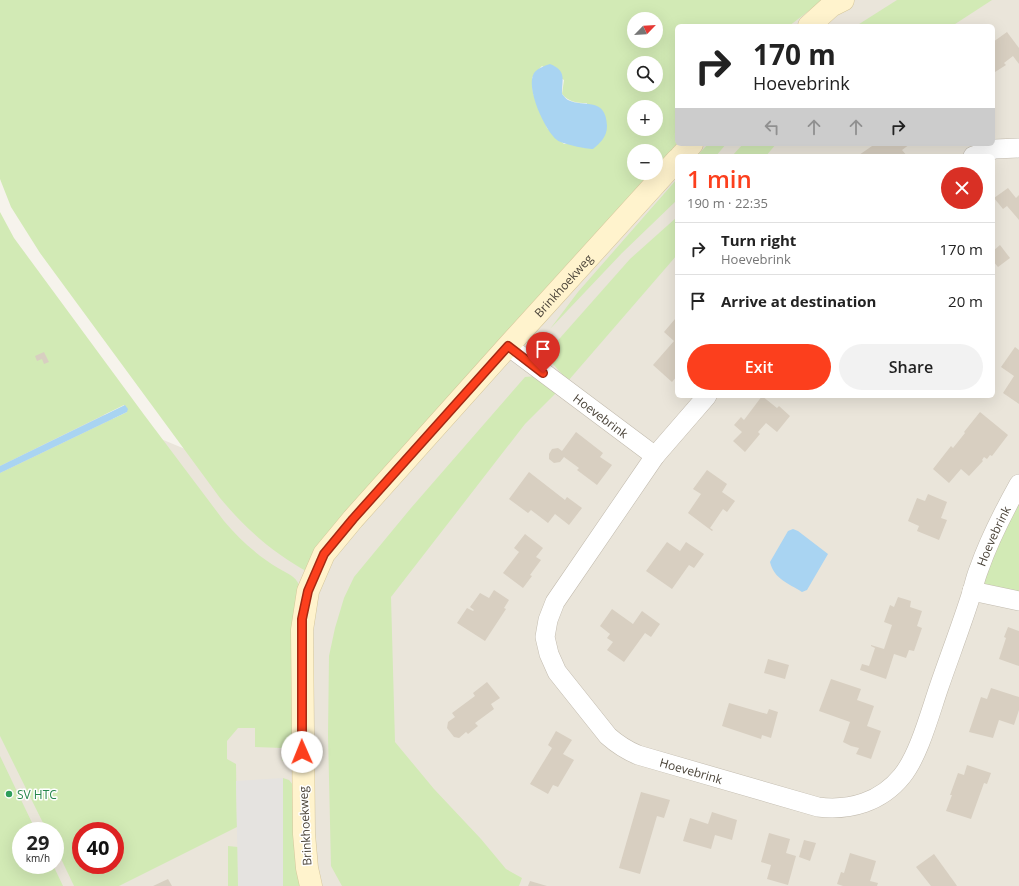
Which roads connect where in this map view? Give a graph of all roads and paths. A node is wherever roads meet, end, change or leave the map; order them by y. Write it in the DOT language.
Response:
graph roads {
  1 [pos="843,0"];
  2 [pos="811,24"];
  3 [pos="690,146"];
  4 [pos="1019,148"];
  5 [pos="683,154"];
  6 [pos="979,154"];
  7 [pos="675,162"];
  8 [pos="508,346"];
  9 [pos="705,398"];
  10 [pos="655,456"];
  11 [pos="1019,484"];
  12 [pos="972,591"];
  13 [pos="1019,601"];
  14 [pos="311,886"];
  1 -- 2 [label="street"];
  3 -- 5 [label="street"];
  4 -- 6 [label="street"];
  7 -- 8 [label="street, Brinkhoekweg"];
  8 -- 10 [label="street, Hoevebrink"];
  8 -- 14 [label="street, Brinkhoekweg"];
  9 -- 10 [label="street, Hoevebrink"];
  10 -- 12 [label="street, Hoevebrink"];
  11 -- 12 [label="street, Hoevebrink"];
  12 -- 13 [label="street"];
}
